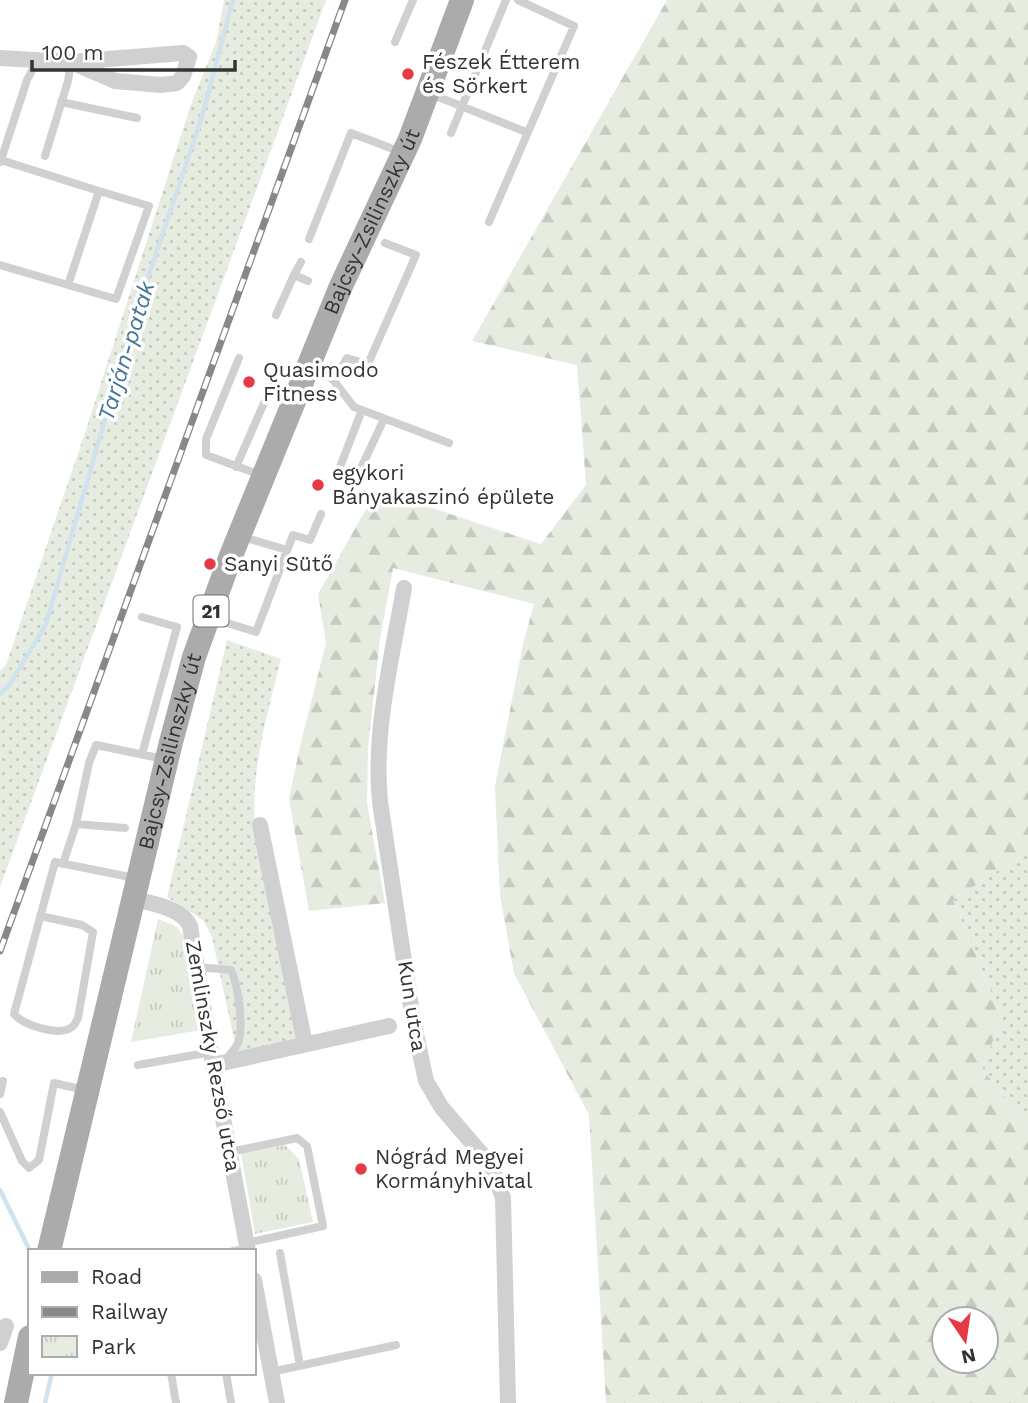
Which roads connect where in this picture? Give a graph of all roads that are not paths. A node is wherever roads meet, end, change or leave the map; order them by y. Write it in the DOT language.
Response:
graph roads {
  1 [pos="413,0"];
  2 [pos="506,0"];
  3 [pos="518,0"];
  4 [pos="457,7"];
  5 [pos="395,42"];
  6 [pos="0,58"];
  7 [pos="38,59"];
  8 [pos="71,62"];
  9 [pos="427,93"];
  10 [pos="61,102"];
  11 [pos="462,106"];
  12 [pos="137,118"];
  13 [pos="526,132"];
  14 [pos="451,133"];
  15 [pos="403,153"];
  16 [pos="45,156"];
  17 [pos="0,161"];
  18 [pos="99,191"];
  19 [pos="489,222"];
  20 [pos="309,239"];
  21 [pos="385,243"];
  22 [pos="301,262"];
  23 [pos="0,265"];
  24 [pos="294,275"];
  25 [pos="308,281"];
  26 [pos="68,285"];
  27 [pos="276,315"];
  28 [pos="239,358"];
  29 [pos="311,360"];
  30 [pos="334,381"];
  31 [pos="296,398"];
  32 [pos="362,410"];
  33 [pos="384,419"];
  34 [pos="449,443"];
  35 [pos="236,467"];
  36 [pos="362,467"];
  37 [pos="338,472"];
  38 [pos="264,476"];
  39 [pos="321,514"];
  40 [pos="240,536"];
  41 [pos="287,550"];
  42 [pos="404,588"];
  43 [pos="142,617"];
  44 [pos="209,617"];
  45 [pos="142,754"];
  46 [pos="167,760"];
  47 [pos="76,824"];
  48 [pos="260,825"];
  49 [pos="125,828"];
  50 [pos="63,864"];
  51 [pos="135,888"];
  52 [pos="40,916"];
  53 [pos="197,967"];
  54 [pos="389,1026"];
  55 [pos="305,1044"];
  56 [pos="215,1060"];
  57 [pos="138,1065"];
  58 [pos="3,1081"];
  59 [pos="89,1091"];
  60 [pos="0,1094"];
  61 [pos="0,1112"];
  62 [pos="230,1152"];
  63 [pos="244,1248"];
  64 [pos="50,1249"];
  65 [pos="280,1252"];
  66 [pos="256,1291"];
  67 [pos="6,1325"];
  68 [pos="0,1343"];
  69 [pos="396,1345"];
  70 [pos="28,1346"];
  71 [pos="300,1366"];
  72 [pos="271,1372"];
  73 [pos="171,1375"];
  74 [pos="226,1375"];
  75 [pos="16,1403"];
  76 [pos="176,1403"];
  77 [pos="231,1403"];
  78 [pos="277,1403"];
  79 [pos="508,1403"];
  1 -- 5 [label="lane"];
  2 -- 11 [label="lane"];
  3 -- 13 [label="lane"];
  4 -- 9 [label="main road, Bajcsy-Zsilinszky út / 21"];
  6 -- 7 [label="street"];
  7 -- 8 [label="street"];
  7 -- 17 [label="lane"];
  8 -- 8 [label="street"];
  8 -- 10 [label="lane"];
  9 -- 11 [label="lane"];
  9 -- 15 [label="main road, Bajcsy-Zsilinszky út / 21"];
  10 -- 12 [label="lane"];
  10 -- 16 [label="lane"];
  11 -- 13 [label="lane"];
  11 -- 14 [label="lane"];
  13 -- 19 [label="lane"];
  15 -- 20 [label="lane"];
  15 -- 29 [label="main road, Bajcsy-Zsilinszky út / 21"];
  17 -- 18 [label="lane"];
  18 -- 26 [label="lane"];
  18 -- 26 [label="lane"];
  21 -- 30 [label="lane"];
  22 -- 24 [label="lane"];
  23 -- 26 [label="lane"];
  24 -- 25 [label="lane"];
  24 -- 27 [label="lane"];
  28 -- 35 [label="lane"];
  29 -- 30 [label="lane"];
  29 -- 31 [label="main road, Bajcsy-Zsilinszky út / 21"];
  30 -- 32 [label="lane"];
  31 -- 35 [label="lane"];
  31 -- 38 [label="main road, Bajcsy-Zsilinszky út / 21"];
  32 -- 33 [label="lane"];
  32 -- 37 [label="lane"];
  33 -- 34 [label="lane"];
  33 -- 36 [label="lane"];
  35 -- 38 [label="lane"];
  38 -- 40 [label="main road, Bajcsy-Zsilinszky út / 21"];
  39 -- 41 [label="lane"];
  40 -- 41 [label="lane"];
  40 -- 44 [label="main road, Bajcsy-Zsilinszky út / 21"];
  41 -- 44 [label="lane"];
  42 -- 79 [label="street, Kun utca"];
  43 -- 45 [label="lane"];
  44 -- 46 [label="main road, Bajcsy-Zsilinszky út / 21"];
  45 -- 46 [label="lane"];
  45 -- 47 [label="lane"];
  46 -- 51 [label="main road, Bajcsy-Zsilinszky út / 21"];
  47 -- 49 [label="lane"];
  47 -- 50 [label="lane"];
  48 -- 55 [label="street"];
  50 -- 51 [label="lane"];
  50 -- 52 [label="lane"];
  51 -- 53 [label="street, Zemlinszky Rezső utca"];
  51 -- 59 [label="main road, Bajcsy-Zsilinszky út / 21"];
  52 -- 52 [label="lane"];
  53 -- 56 [label="street, Zemlinszky Rezső utca"];
  53 -- 56 [label="lane"];
  54 -- 55 [label="street, Kun utca"];
  55 -- 56 [label="street, Kun utca"];
  56 -- 57 [label="lane"];
  56 -- 62 [label="street, Zemlinszky Rezső utca"];
  58 -- 60 [label="lane"];
  59 -- 61 [label="lane"];
  59 -- 64 [label="main road, Bajcsy-Zsilinszky út / 21"];
  62 -- 63 [label="street, Zemlinszky Rezső utca"];
  62 -- 63 [label="lane"];
  65 -- 71 [label="lane"];
  66 -- 72 [label="street"];
  67 -- 68 [label="street"];
  69 -- 71 [label="lane"];
  70 -- 75 [label="main road"];
  71 -- 72 [label="lane"];
  72 -- 78 [label="street"];
  73 -- 76 [label="lane"];
  74 -- 77 [label="lane"];
}
